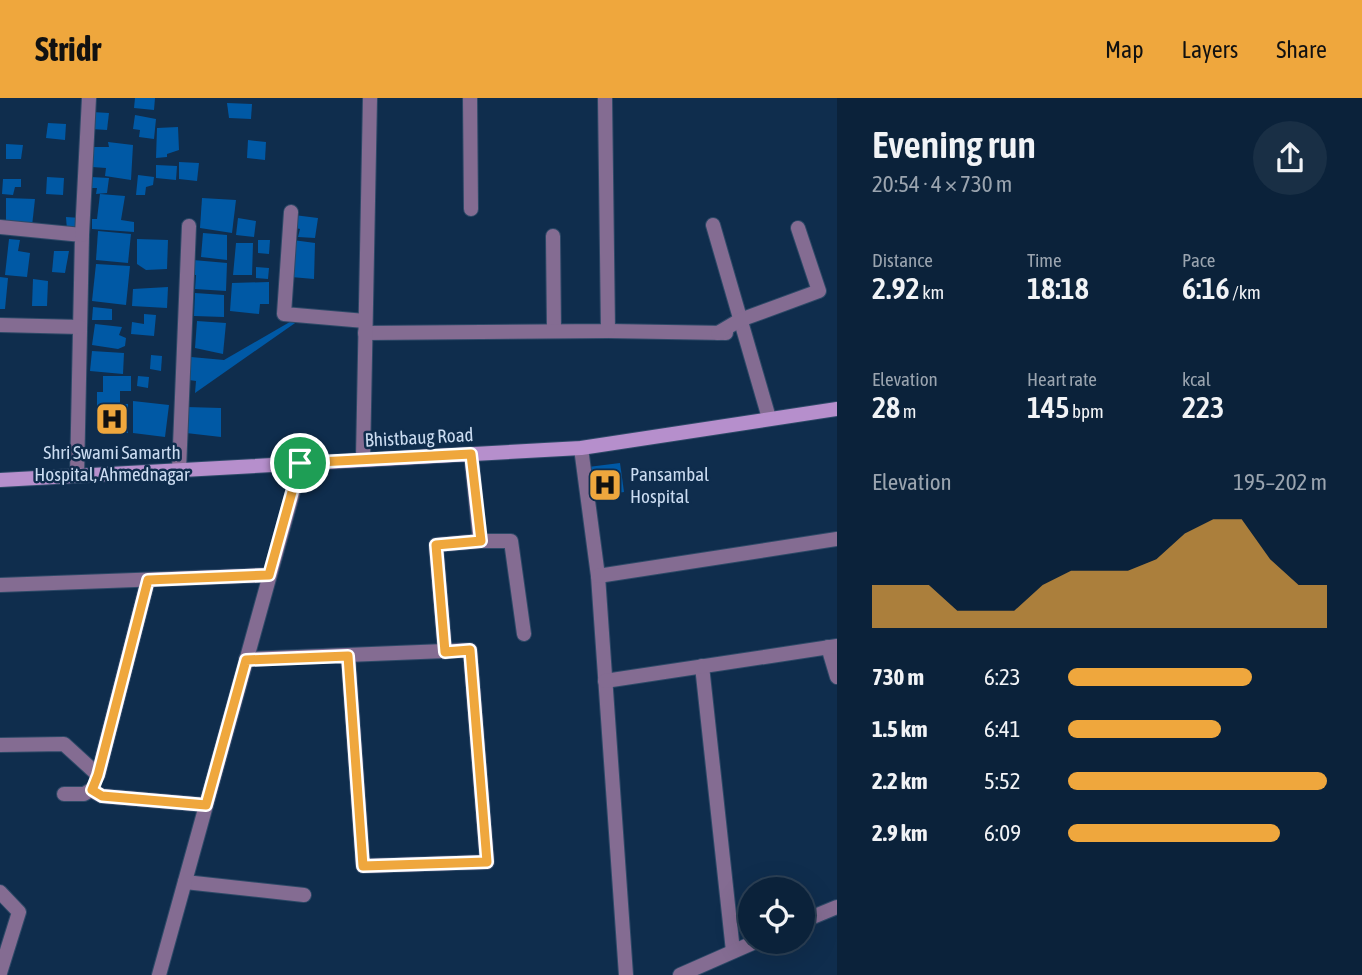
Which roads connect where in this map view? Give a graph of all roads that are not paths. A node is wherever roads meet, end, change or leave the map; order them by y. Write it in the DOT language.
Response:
graph roads {
  1 [pos="89,98"];
  2 [pos="370,98"];
  3 [pos="470,98"];
  4 [pos="605,98"];
  5 [pos="471,209"];
  6 [pos="290,212"];
  7 [pos="713,225"];
  8 [pos="189,226"];
  9 [pos="0,227"];
  10 [pos="798,228"];
  11 [pos="82,235"];
  12 [pos="553,236"];
  13 [pos="0,325"];
  14 [pos="742,326"];
  15 [pos="80,327"];
  16 [pos="365,327"];
  17 [pos="554,331"];
  18 [pos="608,331"];
  19 [pos="837,409"];
  20 [pos="768,418"];
  21 [pos="581,448"];
  22 [pos="471,454"];
  23 [pos="362,459"];
  24 [pos="300,463"];
  25 [pos="179,470"];
  26 [pos="77,475"];
  27 [pos="0,480"];
  28 [pos="837,539"];
  29 [pos="481,541"];
  30 [pos="269,575"];
  31 [pos="598,576"];
  32 [pos="148,580"];
  33 [pos="0,585"];
  34 [pos="524,634"];
  35 [pos="833,647"];
  36 [pos="445,652"];
  37 [pos="348,656"];
  38 [pos="246,660"];
  39 [pos="702,666"];
  40 [pos="837,677"];
  41 [pos="606,681"];
  42 [pos="0,746"];
  43 [pos="98,775"];
  44 [pos="92,790"];
  45 [pos="64,794"];
  46 [pos="206,805"];
  47 [pos="185,882"];
  48 [pos="0,892"];
  49 [pos="304,895"];
  50 [pos="837,906"];
  51 [pos="815,916"];
  52 [pos="738,949"];
  53 [pos="733,951"];
  54 [pos="0,973"];
  55 [pos="159,975"];
  56 [pos="626,975"];
  57 [pos="680,975"];
  1 -- 11 [label="street"];
  2 -- 16 [label="street"];
  3 -- 5 [label="street"];
  4 -- 18 [label="street"];
  6 -- 16 [label="street"];
  7 -- 14 [label="street"];
  8 -- 25 [label="street"];
  9 -- 11 [label="street"];
  10 -- 14 [label="street"];
  11 -- 15 [label="street"];
  12 -- 17 [label="street"];
  13 -- 15 [label="street"];
  14 -- 18 [label="street"];
  14 -- 20 [label="street"];
  15 -- 26 [label="street"];
  16 -- 17 [label="street"];
  16 -- 23 [label="street"];
  17 -- 18 [label="street"];
  19 -- 20 [label="street, Bhistbaug Road"];
  20 -- 21 [label="street, Bhistbaug Road"];
  21 -- 22 [label="street, Bhistbaug Road"];
  21 -- 31 [label="street"];
  22 -- 23 [label="street, Bhistbaug Road"];
  22 -- 29 [label="street"];
  23 -- 24 [label="street, Bhistbaug Road"];
  24 -- 25 [label="street, Bhistbaug Road"];
  24 -- 30 [label="street"];
  25 -- 26 [label="street, Bhistbaug Road"];
  26 -- 27 [label="street, Bhistbaug Road"];
  28 -- 31 [label="street"];
  29 -- 34 [label="street"];
  29 -- 36 [label="street"];
  30 -- 32 [label="street"];
  30 -- 38 [label="street"];
  31 -- 41 [label="street"];
  32 -- 33 [label="street"];
  32 -- 43 [label="street"];
  35 -- 39 [label="street"];
  35 -- 40 [label="street"];
  36 -- 37 [label="street"];
  36 -- 37 [label="street"];
  37 -- 38 [label="street"];
  38 -- 46 [label="street"];
  39 -- 41 [label="street"];
  39 -- 53 [label="street"];
  41 -- 56 [label="street"];
  42 -- 43 [label="street"];
  43 -- 44 [label="street"];
  44 -- 45 [label="street"];
  44 -- 46 [label="street"];
  46 -- 47 [label="street"];
  47 -- 49 [label="street"];
  47 -- 55 [label="street"];
  48 -- 54 [label="street"];
  50 -- 51 [label="street"];
  52 -- 53 [label="street"];
  53 -- 57 [label="street"];
}
